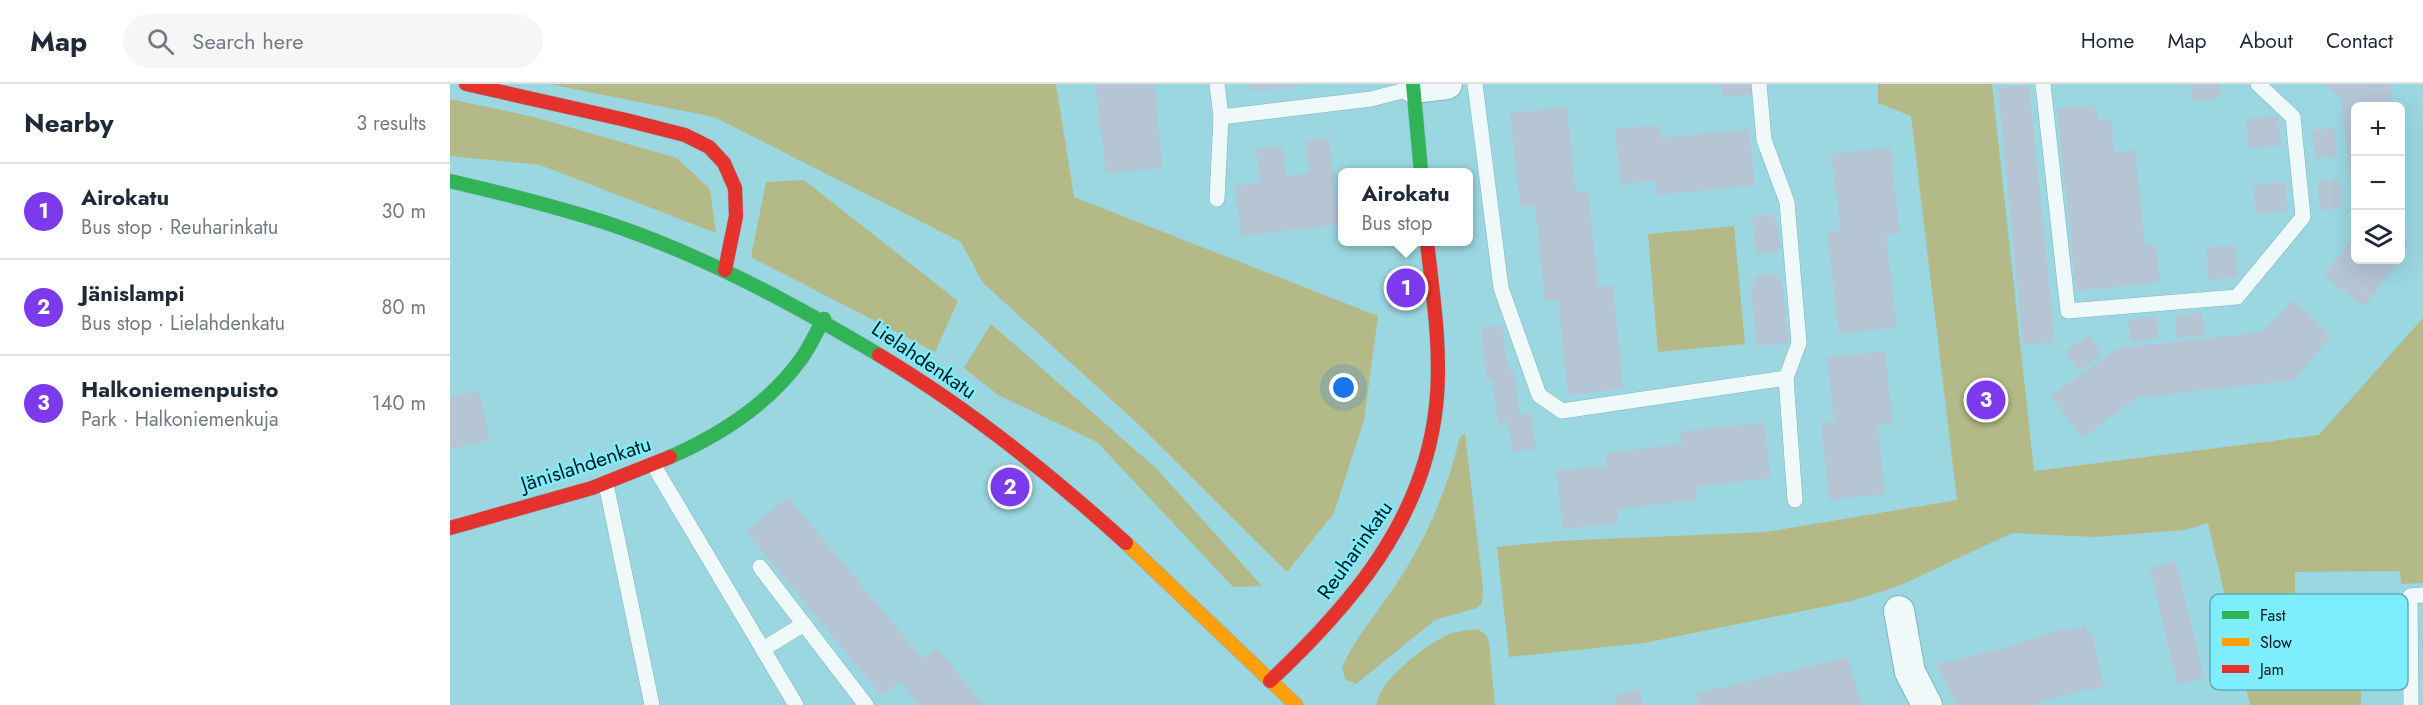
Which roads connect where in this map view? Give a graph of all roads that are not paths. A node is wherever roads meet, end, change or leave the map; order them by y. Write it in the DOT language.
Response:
graph roads {
  1 [pos="466,84"];
  2 [pos="1217,84"];
  3 [pos="1447,84"];
  4 [pos="1475,84"];
  5 [pos="1759,84"];
  6 [pos="2043,84"];
  7 [pos="2258,84"];
  8 [pos="1413,86"];
  9 [pos="1221,117"];
  10 [pos="1421,168"];
  11 [pos="450,181"];
  12 [pos="1216,199"];
  13 [pos="1428,246"];
  14 [pos="725,270"];
  15 [pos="824,319"];
  16 [pos="1786,378"];
  17 [pos="654,466"];
  18 [pos="606,484"];
  19 [pos="1795,500"];
  20 [pos="450,528"];
  21 [pos="760,567"];
  22 [pos="2423,595"];
  23 [pos="1899,611"];
  24 [pos="804,624"];
  25 [pos="763,649"];
  26 [pos="1270,681"];
  27 [pos="652,705"];
  28 [pos="796,705"];
  29 [pos="866,705"];
  30 [pos="1296,705"];
  31 [pos="1927,705"];
  32 [pos="2411,705"];
  1 -- 14 [label="street"];
  2 -- 9 [label="lane"];
  3 -- 8 [label="street"];
  4 -- 16 [label="lane"];
  5 -- 16 [label="lane"];
  6 -- 7 [label="lane"];
  8 -- 9 [label="lane"];
  8 -- 10 [label="street"];
  9 -- 12 [label="lane"];
  11 -- 14 [label="street, Lielahdenkatu"];
  13 -- 26 [label="street, Reuharinkatu"];
  14 -- 15 [label="street, Lielahdenkatu"];
  15 -- 17 [label="street, Jänislahdenkatu"];
  15 -- 26 [label="street, Lielahdenkatu"];
  16 -- 19 [label="lane"];
  17 -- 18 [label="street, Jänislahdenkatu"];
  17 -- 25 [label="lane"];
  18 -- 20 [label="street, Jänislahdenkatu"];
  18 -- 27 [label="lane"];
  21 -- 24 [label="lane"];
  22 -- 32 [label="lane"];
  23 -- 31 [label="street"];
  24 -- 25 [label="lane"];
  24 -- 29 [label="lane"];
  25 -- 28 [label="lane"];
  26 -- 30 [label="street, Lielahdenkatu"];
}
